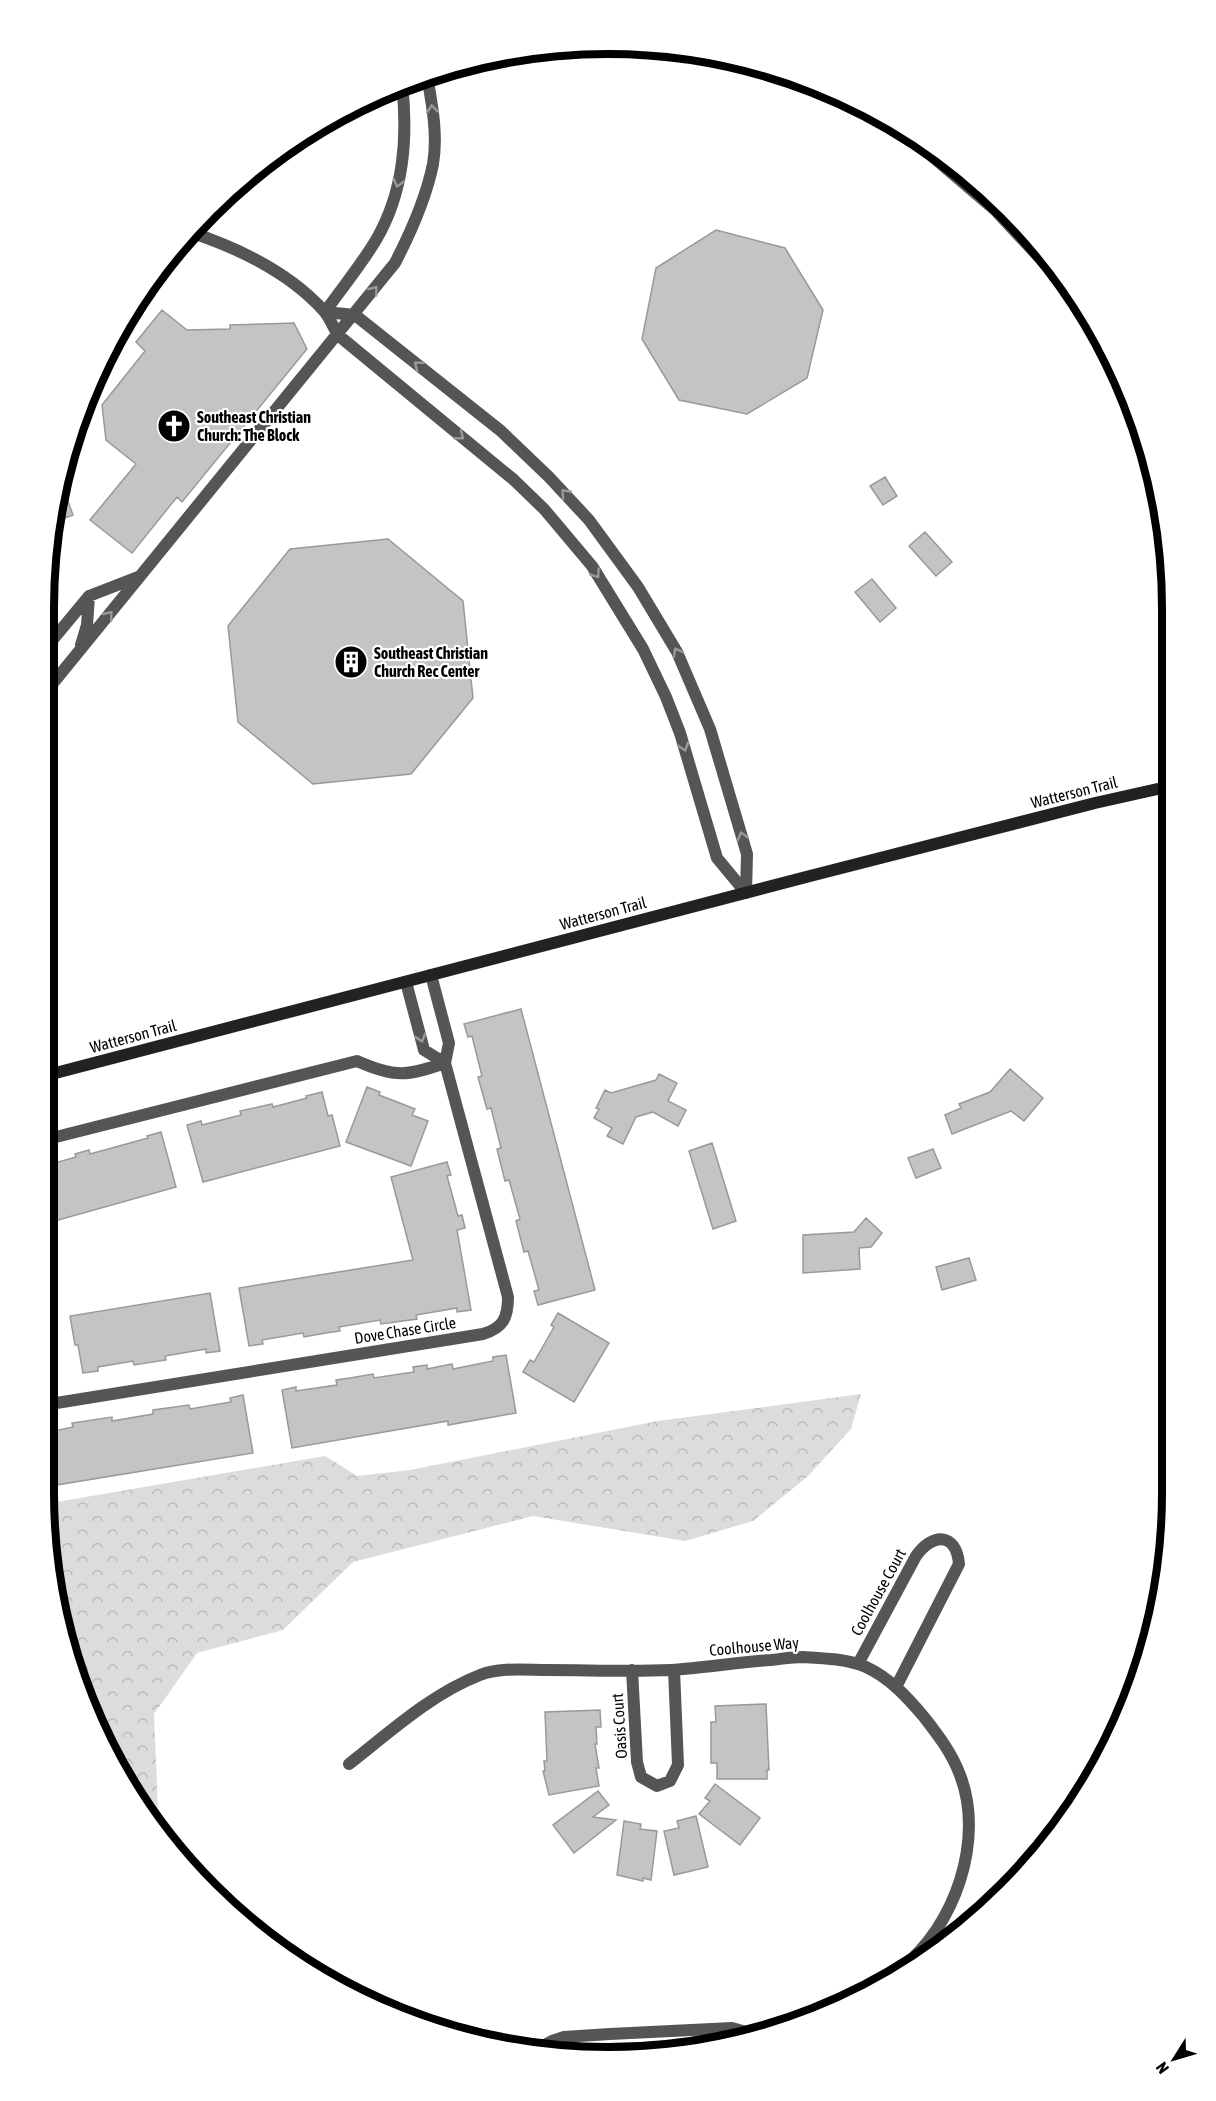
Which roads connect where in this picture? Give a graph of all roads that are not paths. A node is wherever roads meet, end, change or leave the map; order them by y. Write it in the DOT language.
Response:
graph roads {
  1 [pos="428,84"];
  2 [pos="403,93"];
  3 [pos="198,235"];
  4 [pos="325,312"];
  5 [pos="355,315"];
  6 [pos="338,335"];
  7 [pos="141,576"];
  8 [pos="89,596"];
  9 [pos="54,638"];
  10 [pos="77,655"];
  11 [pos="54,682"];
  12 [pos="1162,788"];
  13 [pos="746,893"];
  14 [pos="431,975"];
  15 [pos="406,982"];
  16 [pos="445,1063"];
  17 [pos="54,1073"];
  18 [pos="54,1137"];
  19 [pos="54,1403"];
  20 [pos="858,1665"];
  21 [pos="632,1670"];
  22 [pos="674,1670"];
  23 [pos="896,1687"];
  24 [pos="349,1764"];
  25 [pos="921,1951"];
  26 [pos="740,2030"];
  27 [pos="548,2043"];
  5 -- 1 [label="street, one-way"];
  2 -- 4 [label="street, one-way"];
  3 -- 4 [label="street"];
  4 -- 5 [label="street"];
  4 -- 6 [label="street"];
  5 -- 6 [label="street"];
  13 -- 5 [label="street, one-way"];
  6 -- 7 [label="street"];
  6 -- 13 [label="street, one-way"];
  7 -- 8 [label="street"];
  10 -- 7 [label="street, one-way"];
  8 -- 9 [label="street"];
  8 -- 10 [label="street"];
  10 -- 11 [label="street"];
  12 -- 13 [label="main road, Watterson Trail"];
  13 -- 14 [label="main road, Watterson Trail"];
  14 -- 15 [label="main road, Watterson Trail"];
  14 -- 16 [label="street, Dove Chase Circle"];
  15 -- 16 [label="street, one-way"];
  15 -- 17 [label="main road, Watterson Trail"];
  16 -- 18 [label="street"];
  16 -- 19 [label="street, Dove Chase Circle"];
  20 -- 22 [label="street, Coolhouse Way"];
  20 -- 23 [label="street, Coolhouse Way"];
  20 -- 23 [label="street, Coolhouse Court"];
  21 -- 22 [label="street, Coolhouse Way"];
  21 -- 22 [label="street, Oasis Court"];
  21 -- 24 [label="street, Coolhouse Way"];
  23 -- 25 [label="street, Coolhouse Way"];
  26 -- 27 [label="street"];
}
